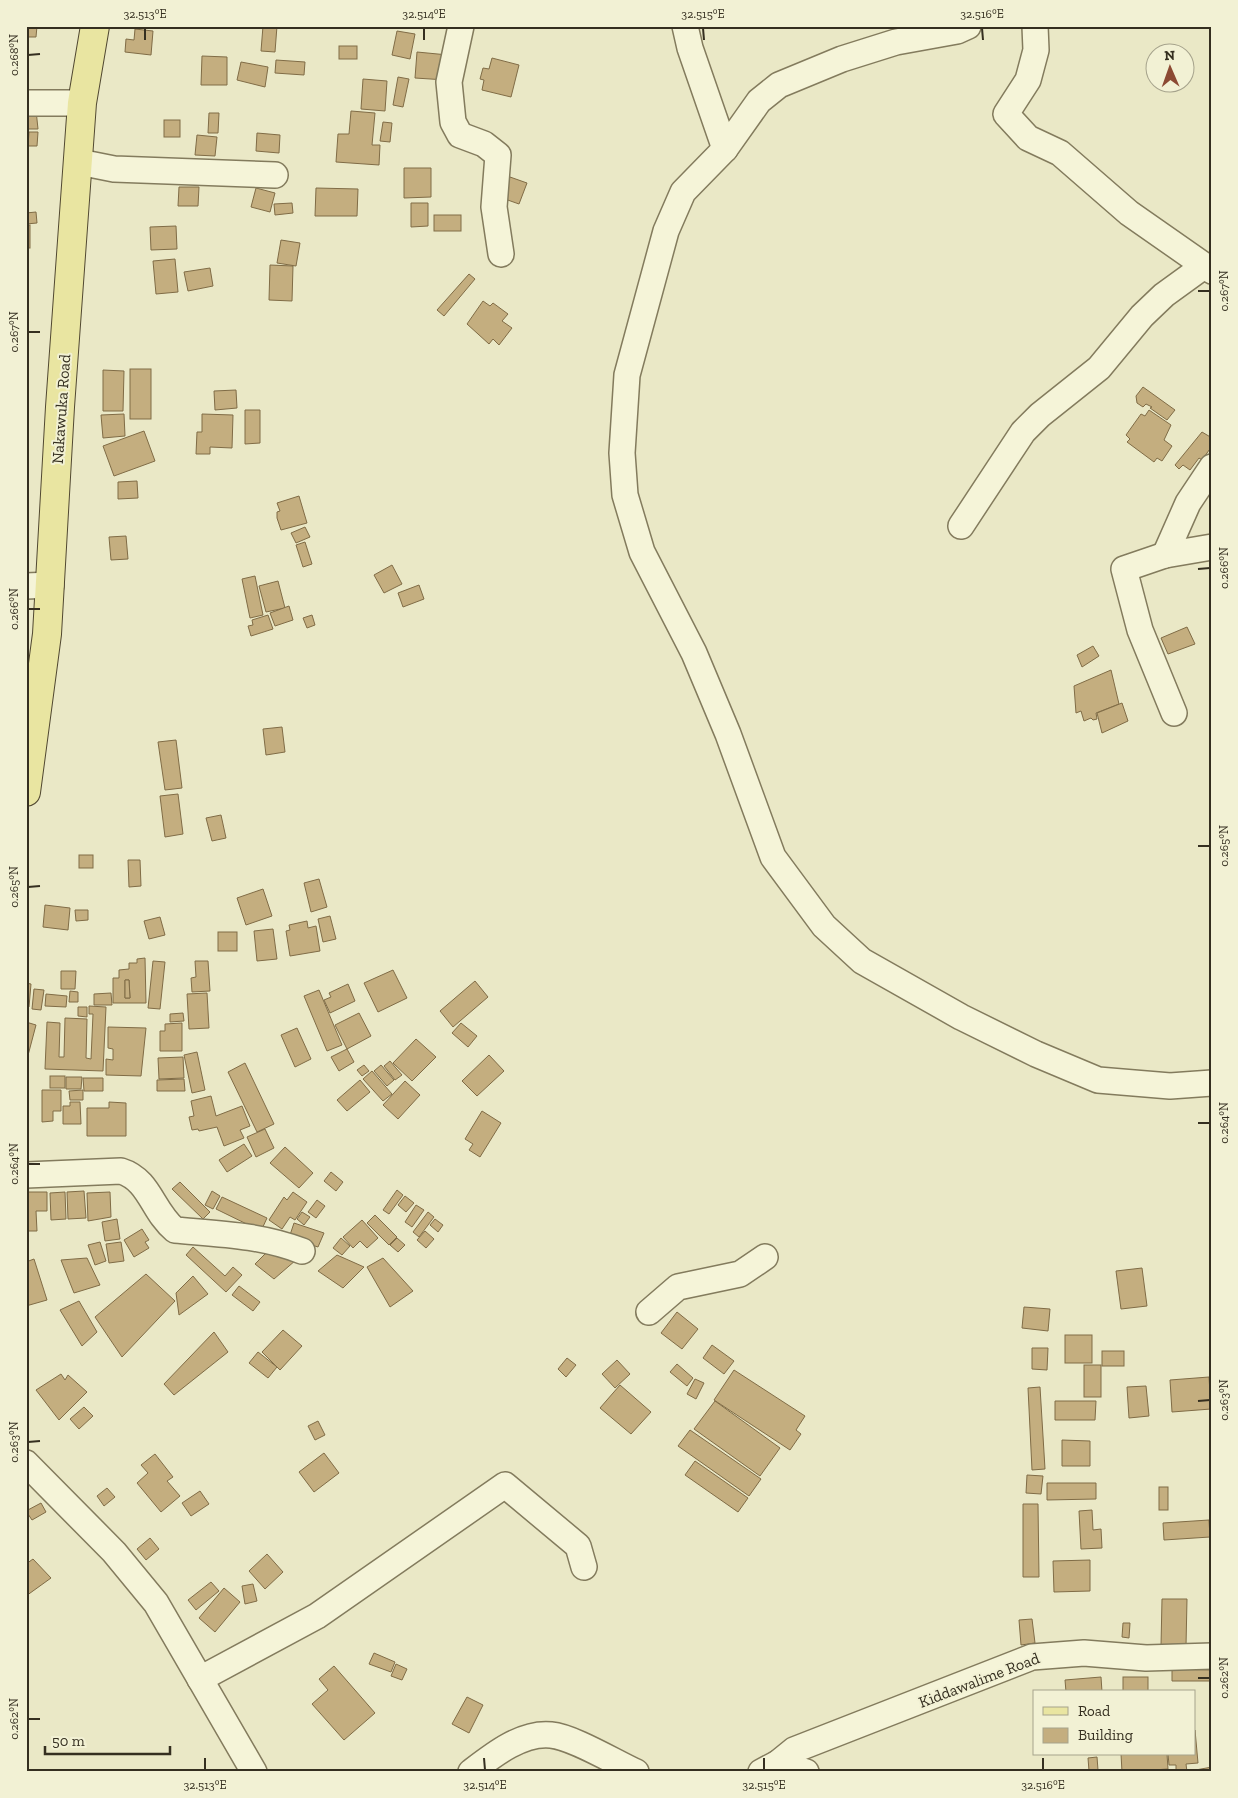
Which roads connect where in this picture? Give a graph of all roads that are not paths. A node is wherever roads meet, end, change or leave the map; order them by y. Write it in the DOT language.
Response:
graph roads {
  1 [pos="95,26"];
  2 [pos="461,26"];
  3 [pos="685,26"];
  4 [pos="968,26"];
  5 [pos="1035,26"];
  6 [pos="26,103"];
  7 [pos="82,103"];
  8 [pos="725,149"];
  9 [pos="79,162"];
  10 [pos="275,176"];
  11 [pos="501,254"];
  12 [pos="1208,268"];
  13 [pos="1212,467"];
  14 [pos="961,526"];
  15 [pos="1212,547"];
  16 [pos="1165,555"];
  17 [pos="38,586"];
  18 [pos="1174,712"];
  19 [pos="26,792"];
  20 [pos="1212,1082"];
  21 [pos="26,1175"];
  22 [pos="302,1251"];
  23 [pos="764,1257"];
  24 [pos="649,1312"];
  25 [pos="26,1464"];
  26 [pos="584,1567"];
  27 [pos="1212,1656"];
  28 [pos="200,1679"];
  29 [pos="770,1768"];
  30 [pos="254,1772"];
  31 [pos="472,1772"];
  32 [pos="636,1772"];
  33 [pos="806,1772"];
  1 -- 7 [label="main road, Nakawuka Road"];
  2 -- 11 [label="street"];
  3 -- 8 [label="street"];
  4 -- 8 [label="street"];
  5 -- 12 [label="street"];
  6 -- 7 [label="street"];
  7 -- 9 [label="main road, Nakawuka Road"];
  8 -- 20 [label="street"];
  9 -- 10 [label="street"];
  9 -- 17 [label="main road, Nakawuka Road"];
  12 -- 14 [label="street"];
  13 -- 16 [label="street"];
  15 -- 16 [label="street"];
  16 -- 18 [label="street"];
  17 -- 19 [label="main road, Nakawuka Road"];
  21 -- 22 [label="street"];
  23 -- 24 [label="street"];
  25 -- 28 [label="street"];
  26 -- 28 [label="street"];
  27 -- 29 [label="street, Kiddawalime Road"];
  28 -- 30 [label="street"];
  29 -- 33 [label="street"];
  31 -- 32 [label="street"];
}
